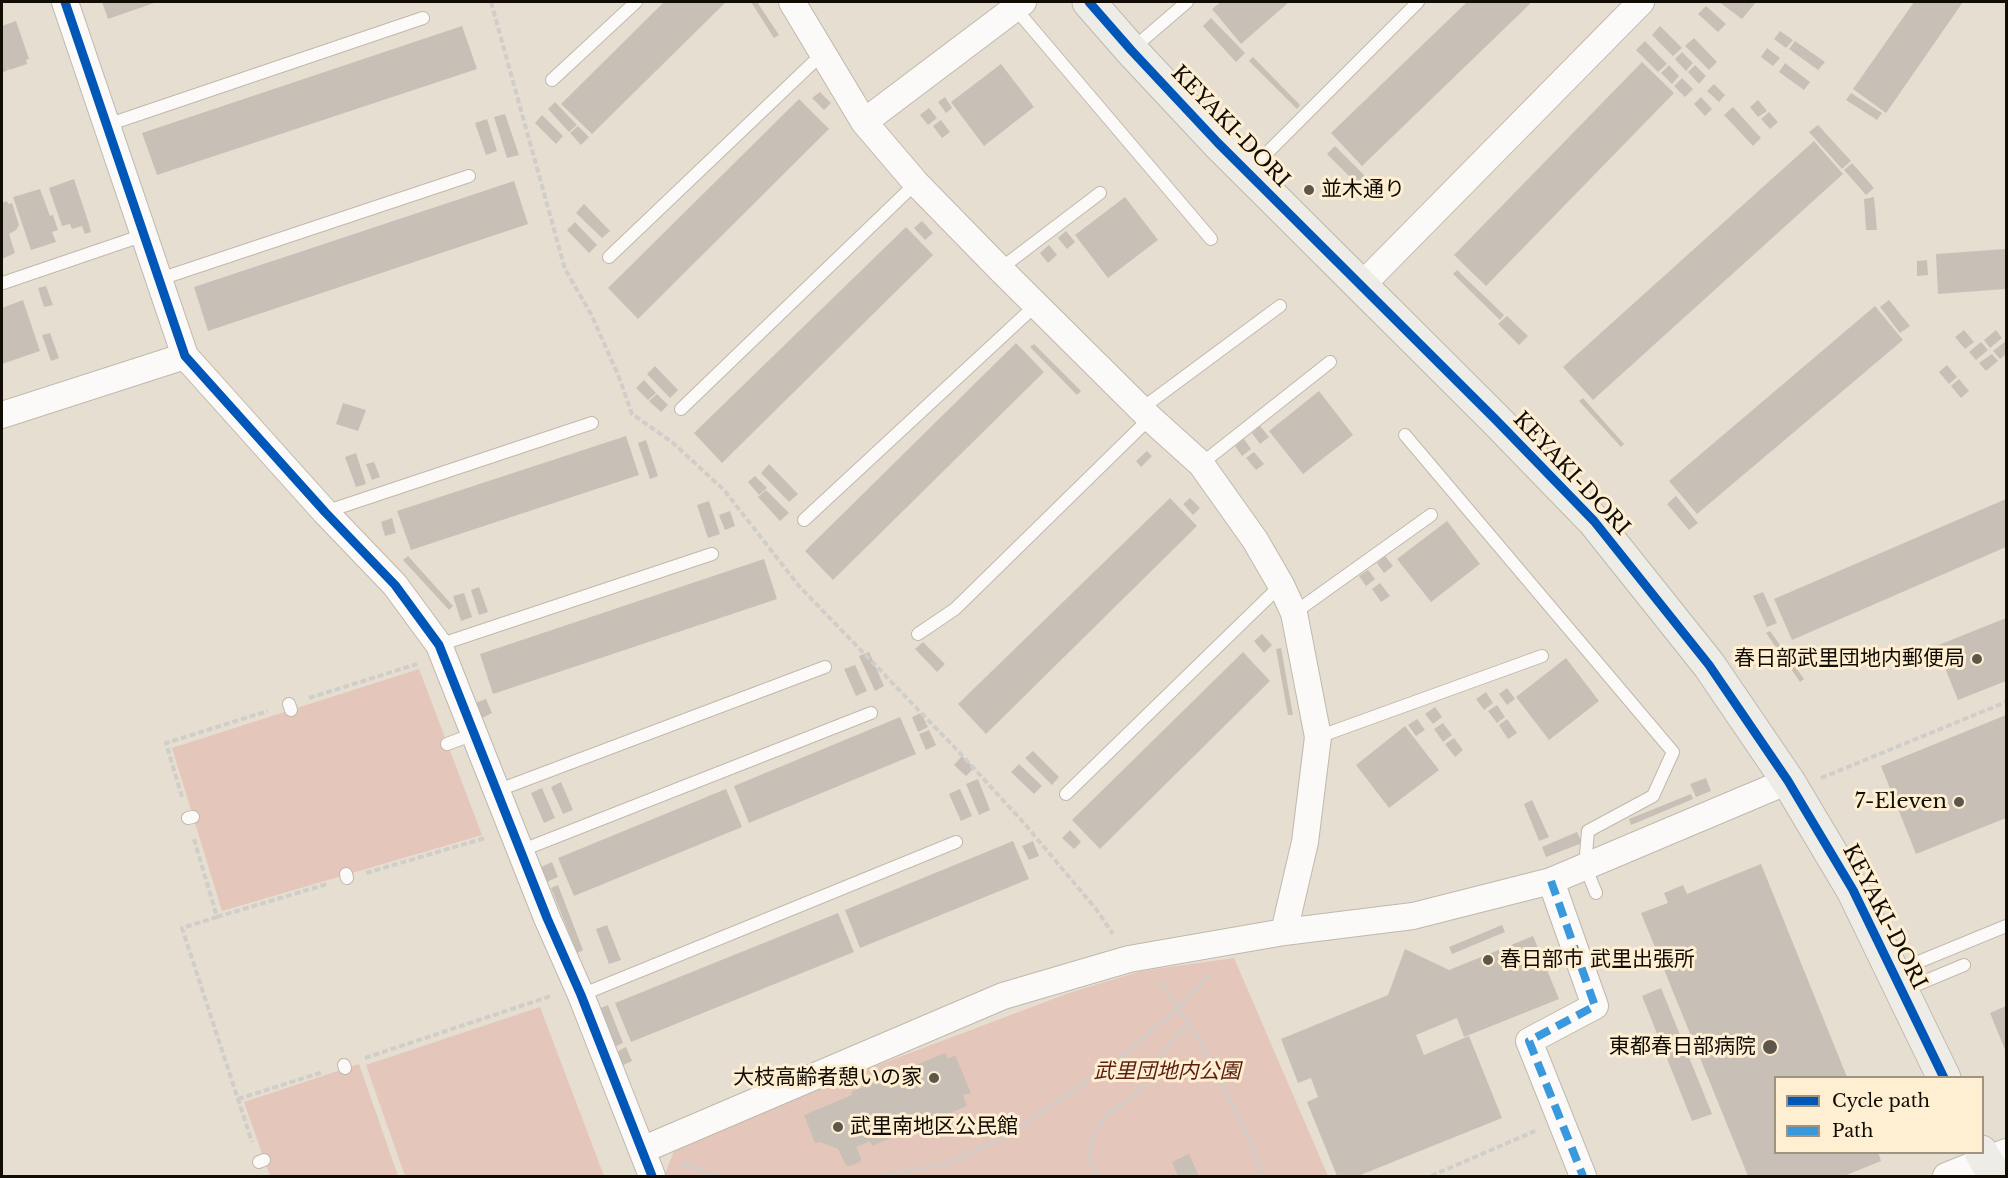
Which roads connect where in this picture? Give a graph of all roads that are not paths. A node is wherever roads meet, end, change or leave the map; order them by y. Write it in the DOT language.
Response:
graph roads {
  1 [pos="65,2"];
  2 [pos="636,2"];
  3 [pos="792,2"];
  4 [pos="1089,2"];
  5 [pos="1187,2"];
  6 [pos="1418,2"];
  7 [pos="1641,2"];
  8 [pos="1015,4"];
  9 [pos="423,18"];
  10 [pos="1131,50"];
  11 [pos="822,54"];
  12 [pos="552,80"];
  13 [pos="864,122"];
  14 [pos="107,124"];
  15 [pos="1247,172"];
  16 [pos="469,176"];
  17 [pos="916,183"];
  18 [pos="1100,193"];
  19 [pos="144,235"];
  20 [pos="1211,239"];
  21 [pos="609,257"];
  22 [pos="1000,269"];
  23 [pos="160,279"];
  24 [pos="3,283"];
  25 [pos="1362,285"];
  26 [pos="1037,304"];
  27 [pos="1280,306"];
  28 [pos="185,356"];
  29 [pos="1330,362"];
  30 [pos="681,409"];
  31 [pos="1146,413"];
  32 [pos="2,415"];
  33 [pos="592,423"];
  34 [pos="1405,435"];
  35 [pos="1201,464"];
  36 [pos="326,512"];
  37 [pos="1431,515"];
  38 [pos="804,520"];
  39 [pos="712,554"];
  40 [pos="1281,585"];
  41 [pos="1294,613"];
  42 [pos="918,634"];
  43 [pos="441,651"];
  44 [pos="1542,656"];
  45 [pos="825,667"];
  46 [pos="871,713"];
  47 [pos="474,734"];
  48 [pos="1318,737"];
  49 [pos="447,744"];
  50 [pos="1790,785"];
  51 [pos="496,791"];
  52 [pos="1066,794"];
  53 [pos="956,842"];
  54 [pos="520,851"];
  55 [pos="1585,866"];
  56 [pos="1551,881"];
  57 [pos="1596,893"];
  58 [pos="2007,926"];
  59 [pos="1284,932"];
  60 [pos="1964,964"];
  61 [pos="1897,982"];
  62 [pos="579,991"];
  63 [pos="1944,1076"];
  64 [pos="642,1150"];
  65 [pos="1992,1161"];
  66 [pos="652,1176"];
  67 [pos="1583,1176"];
  68 [pos="1946,1176"];
  1 -- 14 [label="street"];
  2 -- 12 [label="lane"];
  3 -- 11 [label="street"];
  4 -- 10 [label="street, KEYAKI-DORI"];
  5 -- 10 [label="lane"];
  6 -- 15 [label="lane"];
  7 -- 25 [label="street"];
  8 -- 13 [label="street"];
  8 -- 20 [label="lane"];
  9 -- 14 [label="lane"];
  10 -- 15 [label="street, KEYAKI-DORI"];
  11 -- 13 [label="street"];
  11 -- 21 [label="lane"];
  13 -- 17 [label="street"];
  14 -- 19 [label="street"];
  15 -- 25 [label="street, KEYAKI-DORI"];
  16 -- 23 [label="lane"];
  17 -- 22 [label="street"];
  17 -- 30 [label="lane"];
  18 -- 22 [label="lane"];
  19 -- 23 [label="street"];
  19 -- 24 [label="lane"];
  22 -- 26 [label="street"];
  23 -- 28 [label="street"];
  25 -- 50 [label="street, KEYAKI-DORI"];
  26 -- 31 [label="street"];
  26 -- 38 [label="lane"];
  27 -- 31 [label="lane"];
  28 -- 32 [label="street"];
  28 -- 36 [label="street"];
  29 -- 35 [label="lane"];
  31 -- 35 [label="street"];
  31 -- 42 [label="lane"];
  33 -- 36 [label="lane"];
  34 -- 55 [label="lane"];
  35 -- 40 [label="street"];
  36 -- 43 [label="street"];
  37 -- 41 [label="lane"];
  39 -- 43 [label="lane"];
  40 -- 41 [label="street"];
  40 -- 52 [label="lane"];
  41 -- 48 [label="street"];
  43 -- 47 [label="street"];
  44 -- 48 [label="lane"];
  45 -- 51 [label="lane"];
  46 -- 54 [label="lane"];
  47 -- 49 [label="lane"];
  47 -- 51 [label="street"];
  48 -- 59 [label="street"];
  50 -- 55 [label="street"];
  50 -- 61 [label="street, KEYAKI-DORI"];
  51 -- 54 [label="street"];
  53 -- 62 [label="lane"];
  54 -- 62 [label="street"];
  55 -- 56 [label="street"];
  55 -- 57 [label="lane"];
  56 -- 59 [label="street"];
  56 -- 67 [label="street"];
  58 -- 61 [label="lane"];
  59 -- 64 [label="street"];
  60 -- 61 [label="lane"];
  61 -- 63 [label="street, KEYAKI-DORI"];
  62 -- 64 [label="street"];
  64 -- 66 [label="street"];
  65 -- 68 [label="street"];
}
